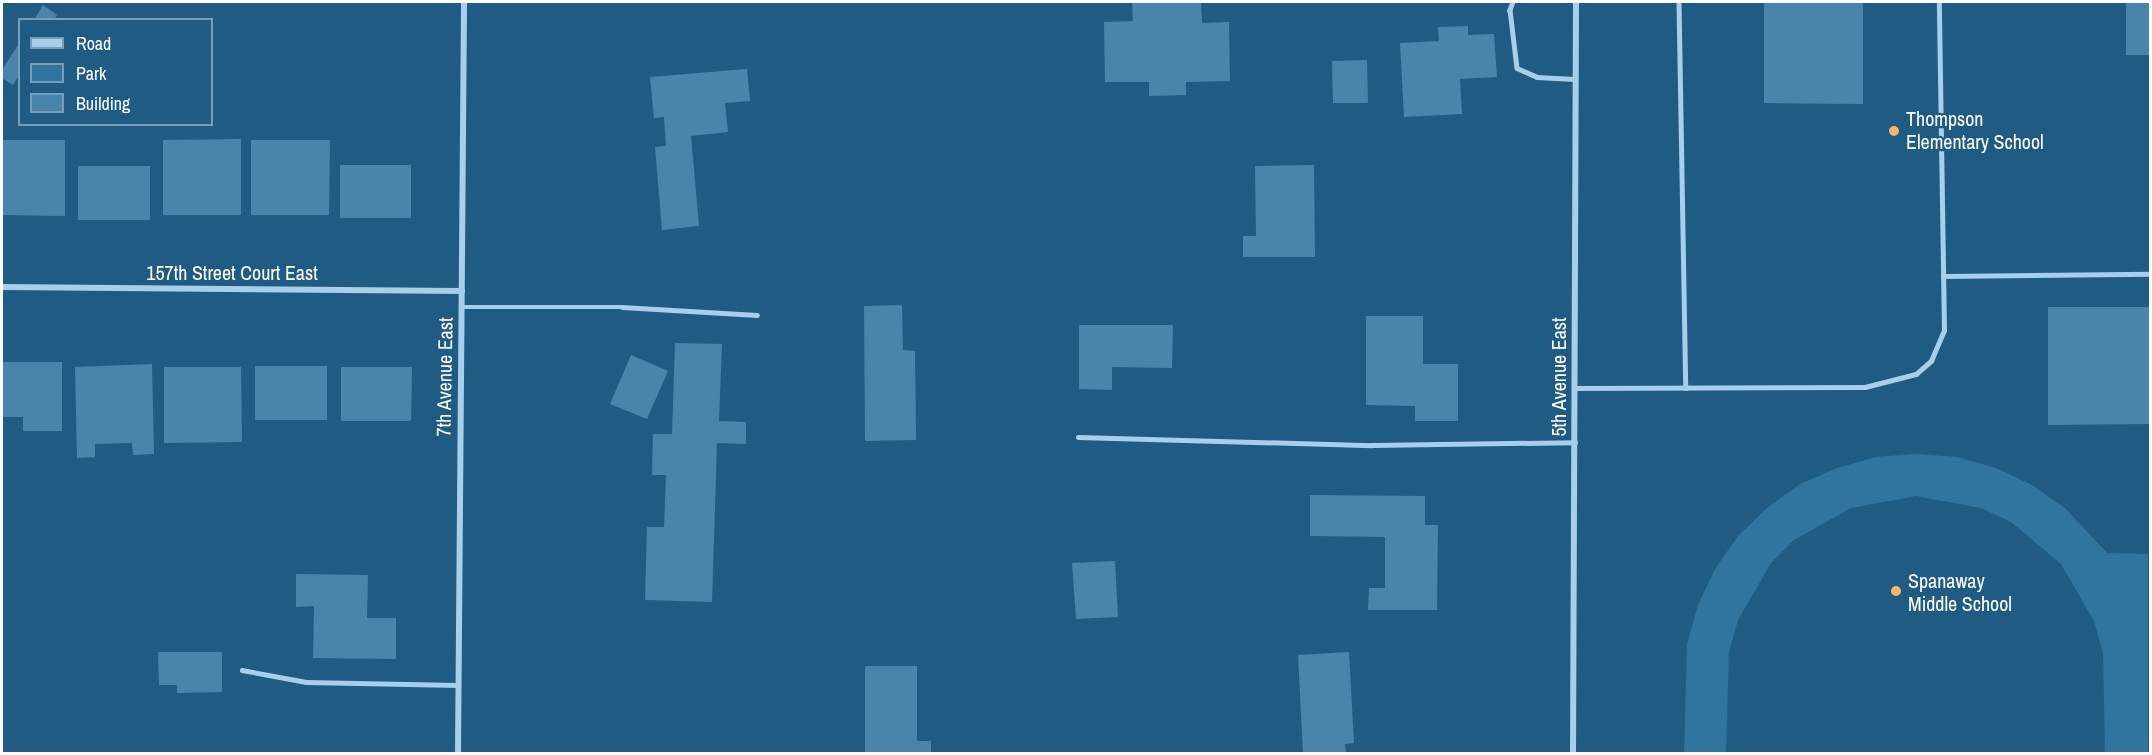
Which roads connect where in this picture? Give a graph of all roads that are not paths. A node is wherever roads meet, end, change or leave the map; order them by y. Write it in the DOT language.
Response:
graph roads {
  1 [pos="464,2"];
  2 [pos="1513,2"];
  3 [pos="1576,2"];
  4 [pos="1679,2"];
  5 [pos="1939,2"];
  6 [pos="1574,78"];
  7 [pos="2151,274"];
  8 [pos="1943,276"];
  9 [pos="2,287"];
  10 [pos="462,291"];
  11 [pos="462,307"];
  12 [pos="757,315"];
  13 [pos="1575,388"];
  14 [pos="1686,388"];
  15 [pos="1078,437"];
  16 [pos="1575,442"];
  17 [pos="242,670"];
  18 [pos="458,685"];
  19 [pos="458,753"];
  20 [pos="1574,753"];
  1 -- 10 [label="street, 7th Avenue East"];
  2 -- 6 [label="lane"];
  3 -- 6 [label="street, 5th Avenue East"];
  4 -- 14 [label="lane"];
  5 -- 8 [label="lane"];
  6 -- 13 [label="street, 5th Avenue East"];
  7 -- 8 [label="lane"];
  8 -- 14 [label="lane"];
  9 -- 10 [label="street, 157th Street Court East"];
  10 -- 11 [label="street, 7th Avenue East"];
  11 -- 12 [label="lane"];
  11 -- 18 [label="street, 7th Avenue East"];
  13 -- 14 [label="lane"];
  13 -- 16 [label="street, 5th Avenue East"];
  15 -- 16 [label="lane"];
  16 -- 20 [label="street, 5th Avenue East"];
  17 -- 18 [label="lane"];
  18 -- 19 [label="street, 7th Avenue East"];
}
